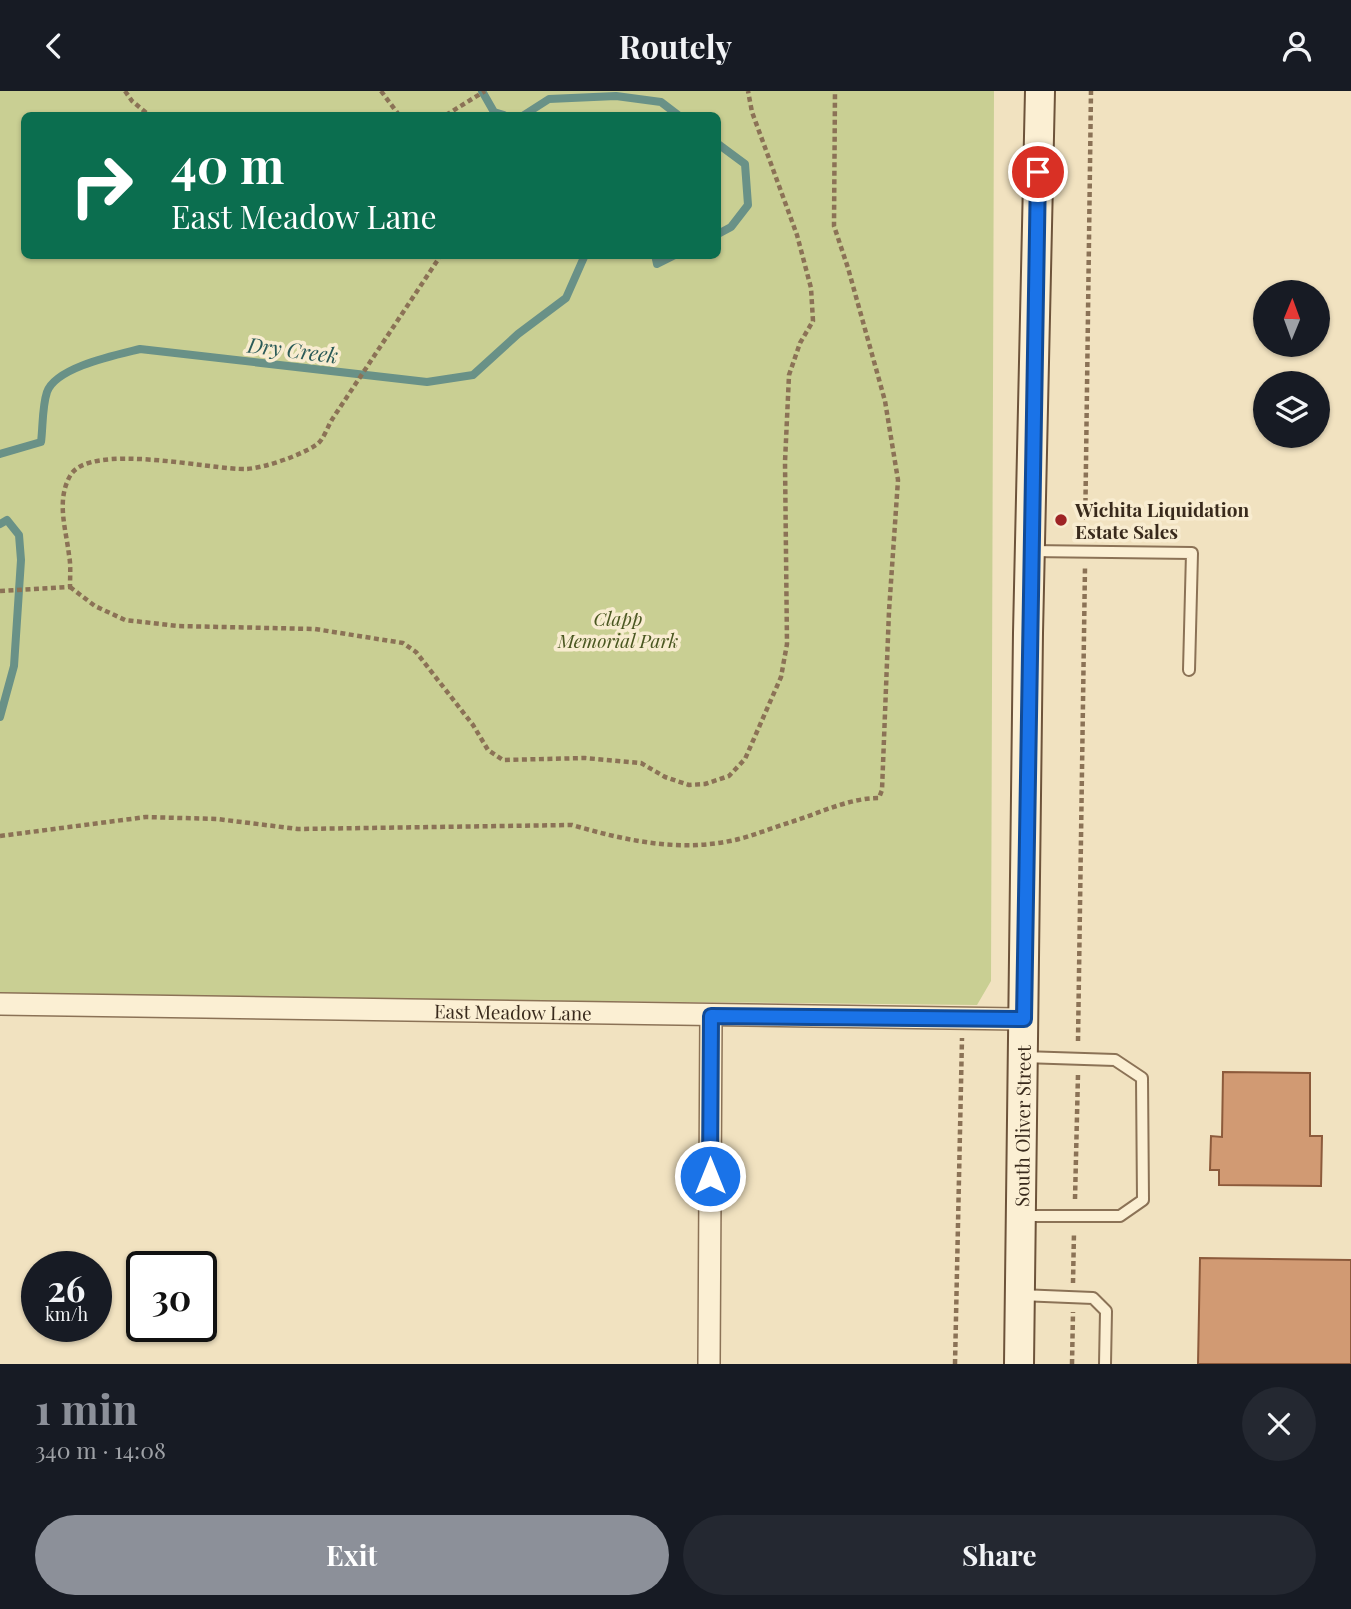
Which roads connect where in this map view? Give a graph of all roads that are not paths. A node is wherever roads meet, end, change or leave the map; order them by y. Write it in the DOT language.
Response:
graph roads {
  1 [pos="1040,91"];
  2 [pos="1030,551"];
  3 [pos="1189,670"];
  4 [pos="0,1004"];
  5 [pos="711,1016"];
  6 [pos="1024,1019"];
  7 [pos="1023,1057"];
  8 [pos="1021,1216"];
  9 [pos="1020,1295"];
  10 [pos="709,1364"];
  11 [pos="1019,1364"];
  12 [pos="1105,1364"];
  1 -- 2 [label="main road, South Oliver Street"];
  2 -- 3 [label="lane"];
  2 -- 6 [label="main road, South Oliver Street"];
  4 -- 5 [label="street, East Meadow Lane"];
  5 -- 6 [label="street, East Meadow Lane"];
  5 -- 10 [label="street"];
  6 -- 7 [label="main road, South Oliver Street"];
  7 -- 8 [label="main road, South Oliver Street"];
  7 -- 8 [label="lane"];
  8 -- 9 [label="main road, South Oliver Street"];
  9 -- 11 [label="main road, South Oliver Street"];
  9 -- 12 [label="lane"];
}
